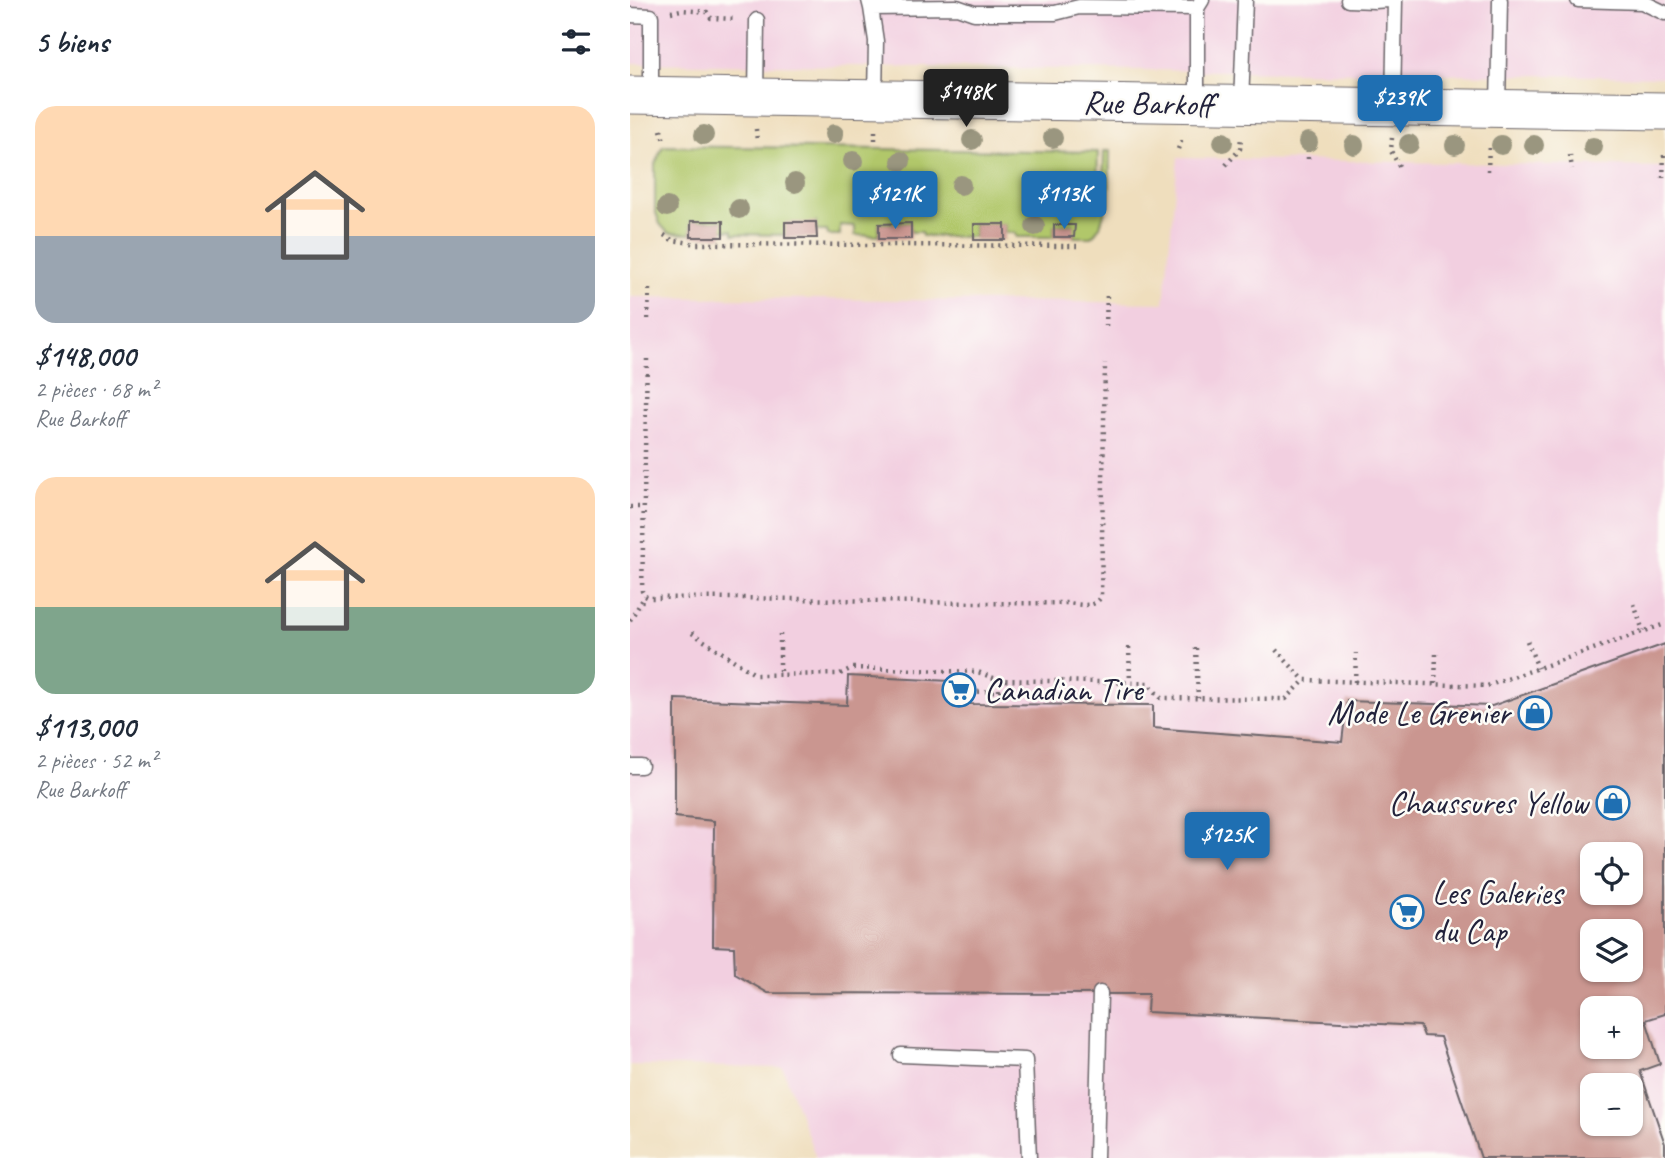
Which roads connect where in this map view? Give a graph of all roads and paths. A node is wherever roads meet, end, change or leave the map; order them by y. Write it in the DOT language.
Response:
graph roads {
  1 [pos="1245,0"];
  2 [pos="1348,0"];
  3 [pos="1388,0"];
  4 [pos="1395,0"];
  5 [pos="1500,0"];
  6 [pos="1578,0"];
  7 [pos="957,3"];
  8 [pos="870,4"];
  9 [pos="1199,4"];
  10 [pos="1658,7"];
  11 [pos="630,15"];
  12 [pos="651,16"];
  13 [pos="757,20"];
  14 [pos="640,96"];
  15 [pos="1197,104"];
  16 [pos="1665,111"];
  17 [pos="756,114"];
  18 [pos="875,115"];
  19 [pos="1241,120"];
  20 [pos="1392,122"];
  21 [pos="1494,124"];
  22 [pos="757,142"];
  23 [pos="875,144"];
  24 [pos="1308,150"];
  25 [pos="1570,155"];
  26 [pos="1664,155"];
  27 [pos="1308,164"];
  28 [pos="1226,165"];
  29 [pos="1401,168"];
  30 [pos="1572,169"];
  31 [pos="1488,171"];
  32 [pos="1663,178"];
  33 [pos="664,235"];
  34 [pos="1077,246"];
  35 [pos="649,289"];
  36 [pos="1107,293"];
  37 [pos="649,320"];
  38 [pos="1106,326"];
  39 [pos="647,359"];
  40 [pos="1105,363"];
  41 [pos="630,507"];
  42 [pos="644,508"];
  43 [pos="645,596"];
  44 [pos="1634,604"];
  45 [pos="630,620"];
  46 [pos="1665,624"];
  47 [pos="1643,631"];
  48 [pos="692,633"];
  49 [pos="780,634"];
  50 [pos="1527,641"];
  51 [pos="1129,646"];
  52 [pos="1196,648"];
  53 [pos="1276,650"];
  54 [pos="1356,653"];
  55 [pos="1436,654"];
  56 [pos="1538,668"];
  57 [pos="780,675"];
  58 [pos="999,680"];
  59 [pos="1305,680"];
  60 [pos="1130,682"];
  61 [pos="1355,682"];
  62 [pos="1435,684"];
  63 [pos="971,691"];
  64 [pos="1198,698"];
  65 [pos="1100,993"];
  66 [pos="901,1055"];
  67 [pos="1029,1158"];
  68 [pos="1096,1158"];
  1 -- 19 [label="lane"];
  2 -- 3 [label="lane"];
  4 -- 20 [label="lane"];
  5 -- 21 [label="lane"];
  6 -- 10 [label="lane"];
  7 -- 8 [label="lane"];
  7 -- 9 [label="lane"];
  8 -- 18 [label="lane"];
  9 -- 15 [label="lane"];
  11 -- 12 [label="lane"];
  12 -- 13 [label="path"];
  12 -- 14 [label="lane"];
  13 -- 17 [label="lane"];
  14 -- 17 [label="street, Rue Barkoff"];
  15 -- 18 [label="street, Rue Barkoff"];
  15 -- 19 [label="street, Rue Barkoff"];
  16 -- 21 [label="street, Rue Barkoff"];
  17 -- 18 [label="street, Rue Barkoff"];
  17 -- 22 [label="path"];
  18 -- 23 [label="path"];
  19 -- 20 [label="street, Rue Barkoff"];
  19 -- 28 [label="path"];
  20 -- 21 [label="street, Rue Barkoff"];
  20 -- 29 [label="path"];
  21 -- 31 [label="path"];
  24 -- 27 [label="path"];
  25 -- 30 [label="path"];
  26 -- 32 [label="path"];
  33 -- 34 [label="path"];
  35 -- 37 [label="path"];
  36 -- 38 [label="path"];
  39 -- 42 [label="path"];
  40 -- 43 [label="path"];
  41 -- 42 [label="path"];
  42 -- 43 [label="path"];
  43 -- 45 [label="path"];
  44 -- 47 [label="path"];
  46 -- 47 [label="path"];
  47 -- 56 [label="path"];
  48 -- 57 [label="path"];
  49 -- 57 [label="path"];
  50 -- 56 [label="path"];
  51 -- 60 [label="path"];
  52 -- 64 [label="path"];
  53 -- 59 [label="path"];
  54 -- 61 [label="path"];
  55 -- 62 [label="path"];
  56 -- 62 [label="path"];
  57 -- 58 [label="path"];
  58 -- 60 [label="path"];
  58 -- 63 [label="path"];
  59 -- 61 [label="path"];
  59 -- 64 [label="path"];
  60 -- 64 [label="path"];
  61 -- 62 [label="path"];
  65 -- 68 [label="lane"];
  66 -- 67 [label="lane"];
}
